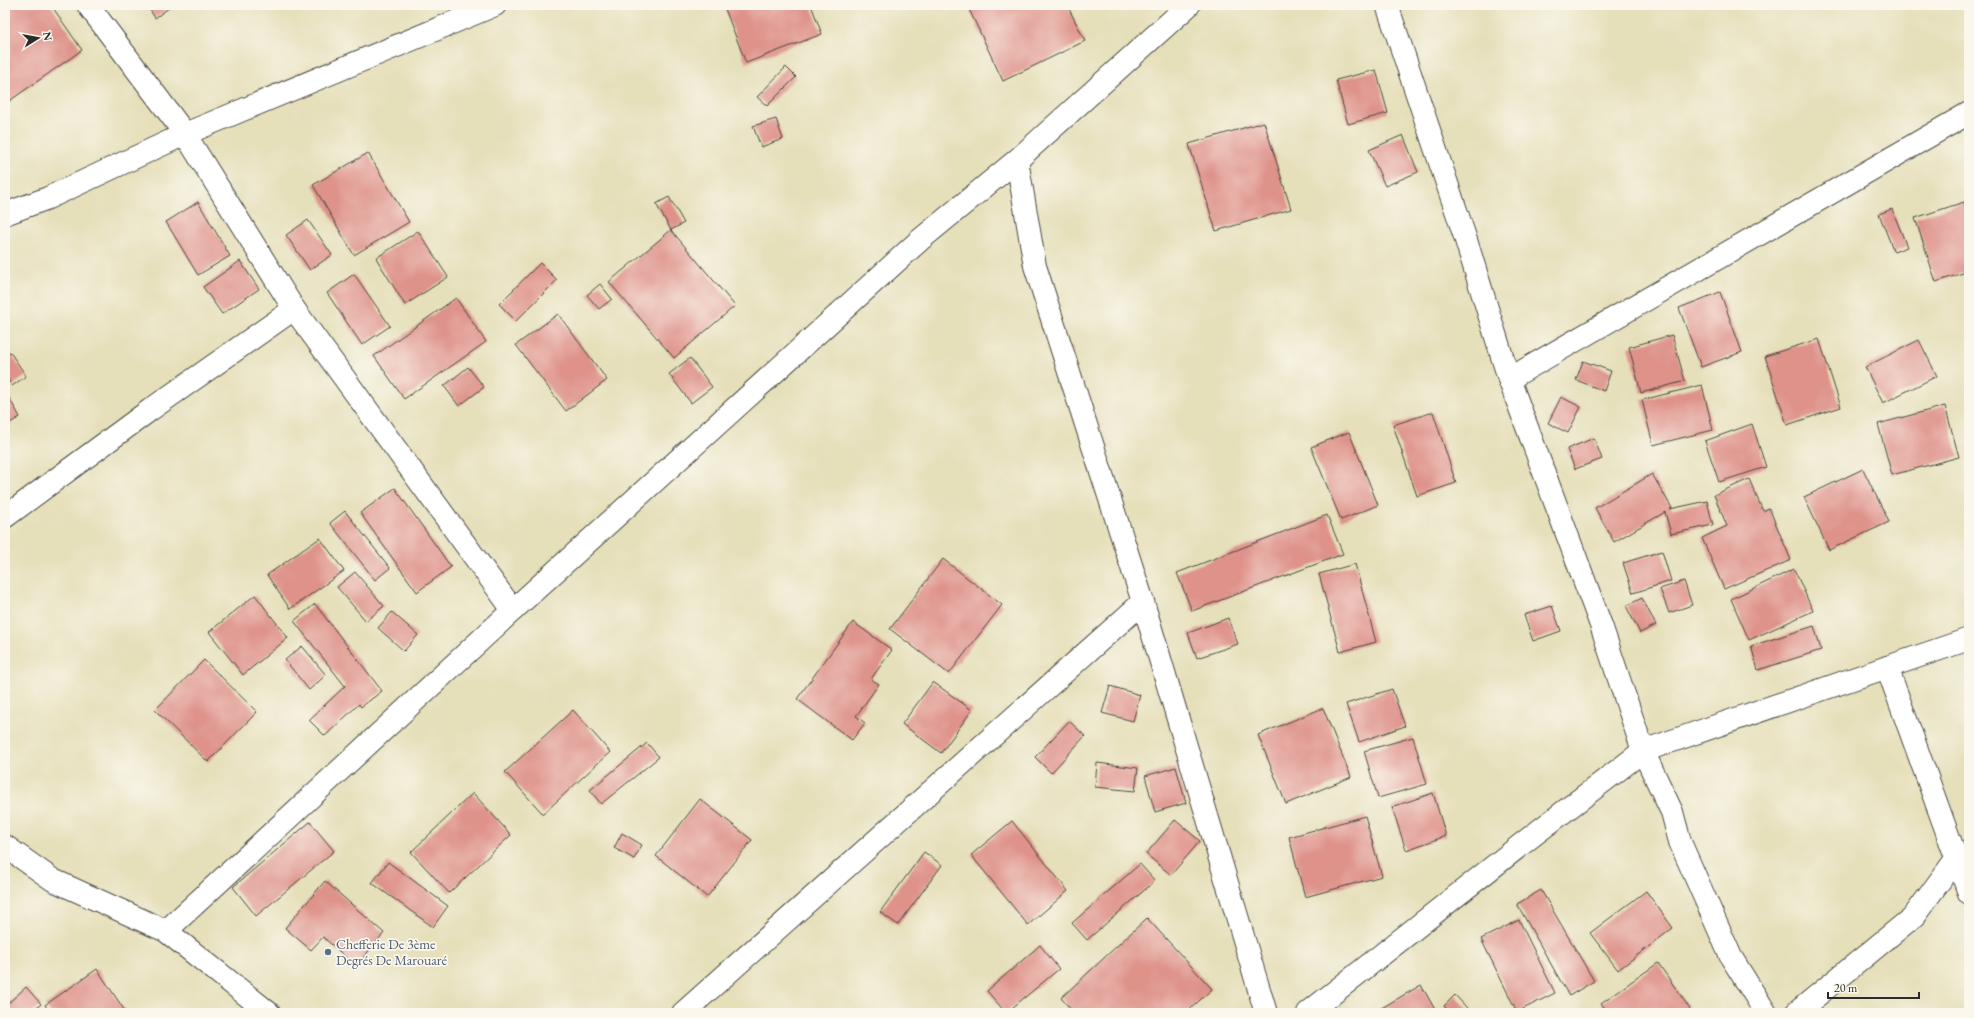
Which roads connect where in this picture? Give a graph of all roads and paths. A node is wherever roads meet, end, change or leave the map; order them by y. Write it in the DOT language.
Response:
graph roads {
  1 [pos="88,5"];
  2 [pos="1188,5"];
  3 [pos="1386,5"];
  4 [pos="488,6"];
  5 [pos="1969,113"];
  6 [pos="185,134"];
  7 [pos="1017,160"];
  8 [pos="5,214"];
  9 [pos="294,309"];
  10 [pos="1509,379"];
  11 [pos="5,517"];
  12 [pos="1143,602"];
  13 [pos="513,610"];
  14 [pos="1969,639"];
  15 [pos="1887,668"];
  16 [pos="1643,751"];
  17 [pos="5,846"];
  18 [pos="1956,859"];
  19 [pos="1969,893"];
  20 [pos="166,932"];
  21 [pos="269,1013"];
  22 [pos="683,1013"];
  23 [pos="1266,1013"];
  24 [pos="1308,1013"];
  25 [pos="1766,1013"];
  26 [pos="1796,1013"];
  1 -- 6 [label="street"];
  2 -- 7 [label="street"];
  3 -- 10 [label="street"];
  4 -- 6 [label="street"];
  5 -- 10 [label="street"];
  6 -- 8 [label="street"];
  6 -- 9 [label="street"];
  7 -- 12 [label="street"];
  7 -- 13 [label="street"];
  9 -- 11 [label="street"];
  9 -- 13 [label="street"];
  10 -- 16 [label="street"];
  12 -- 22 [label="street"];
  12 -- 23 [label="street"];
  13 -- 20 [label="street"];
  14 -- 15 [label="street"];
  15 -- 16 [label="street"];
  15 -- 18 [label="street"];
  16 -- 24 [label="street"];
  16 -- 25 [label="street"];
  17 -- 20 [label="street"];
  18 -- 19 [label="street"];
  18 -- 26 [label="street"];
  20 -- 21 [label="street"];
}
